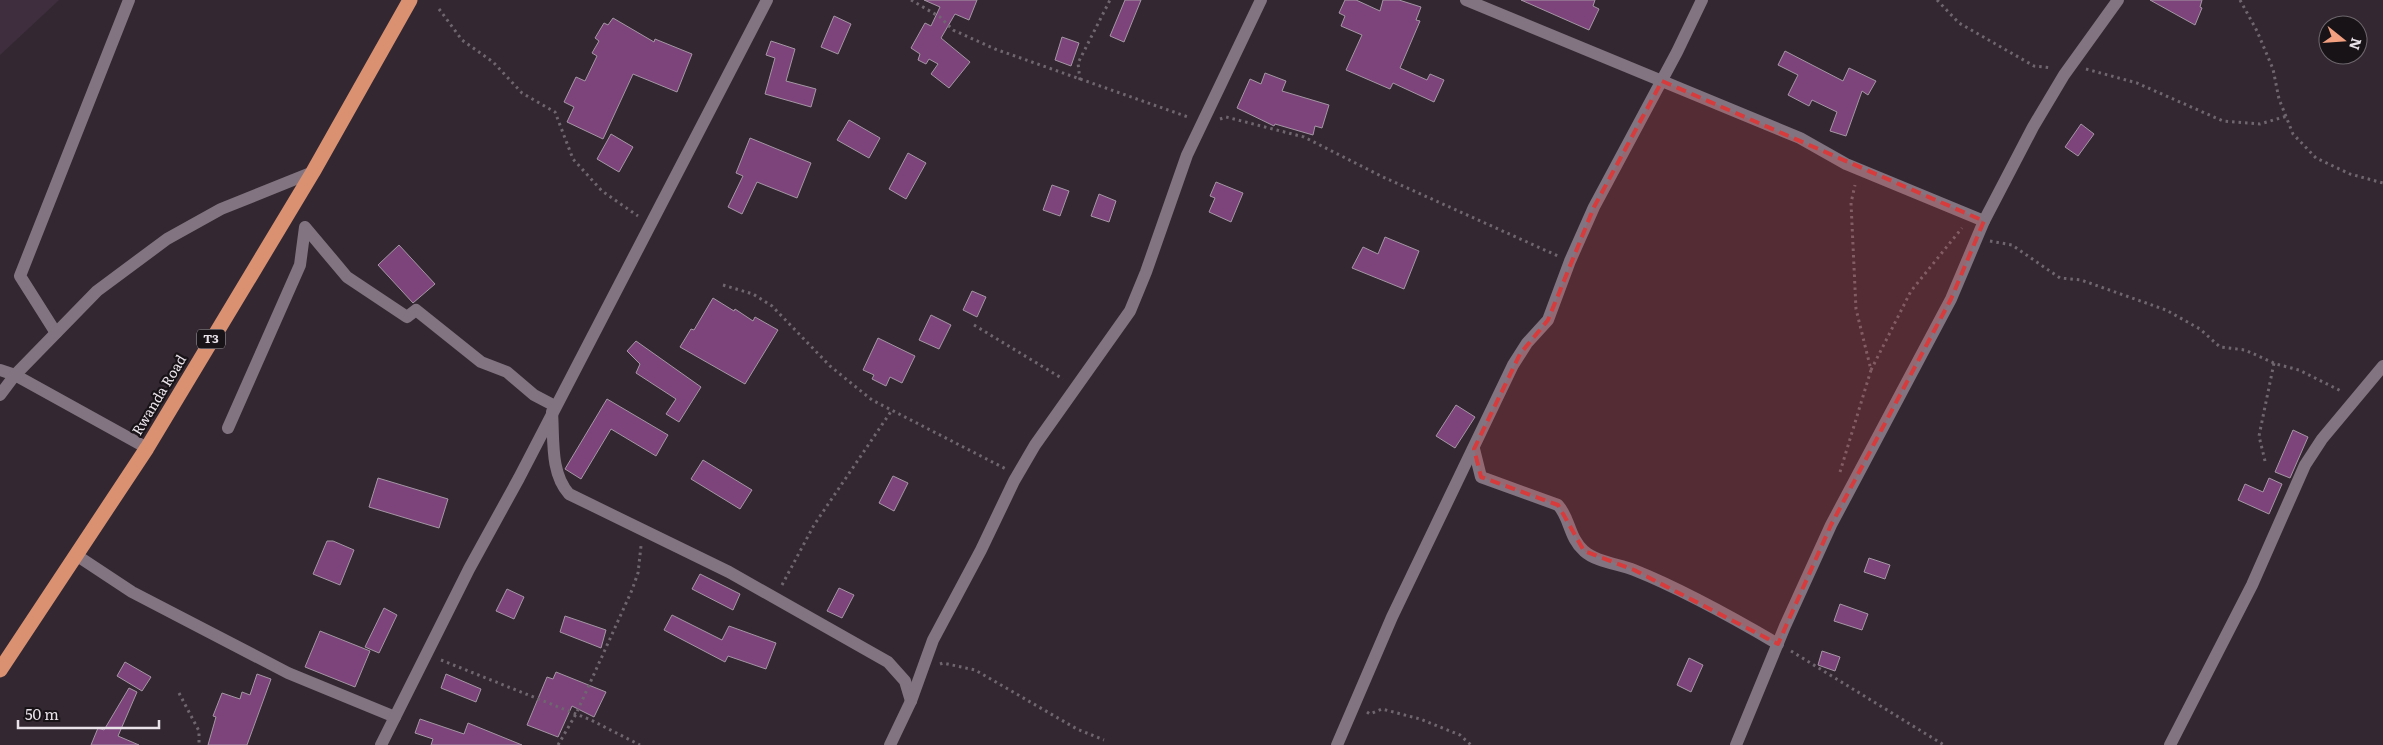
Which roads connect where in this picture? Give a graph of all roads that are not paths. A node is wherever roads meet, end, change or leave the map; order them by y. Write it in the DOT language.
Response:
graph roads {
  1 [pos="129,0"];
  2 [pos="410,0"];
  3 [pos="767,0"];
  4 [pos="1261,0"];
  5 [pos="1466,0"];
  6 [pos="1702,0"];
  7 [pos="2118,0"];
  8 [pos="1662,81"];
  9 [pos="313,172"];
  10 [pos="1984,220"];
  11 [pos="56,333"];
  12 [pos="2383,366"];
  13 [pos="0,370"];
  14 [pos="15,375"];
  15 [pos="0,395"];
  16 [pos="554,409"];
  17 [pos="228,428"];
  18 [pos="147,448"];
  19 [pos="1474,449"];
  20 [pos="76,555"];
  21 [pos="1778,644"];
  22 [pos="0,670"];
  23 [pos="911,701"];
  24 [pos="395,716"];
  25 [pos="381,745"];
  26 [pos="890,745"];
  27 [pos="1337,745"];
  28 [pos="1736,745"];
  29 [pos="2170,745"];
  1 -- 11 [label="street"];
  2 -- 9 [label="highway, Rwanda Road / T3"];
  3 -- 16 [label="street"];
  4 -- 23 [label="street"];
  5 -- 8 [label="street"];
  6 -- 8 [label="street"];
  7 -- 10 [label="street"];
  8 -- 10 [label="street"];
  8 -- 19 [label="street"];
  9 -- 11 [label="street"];
  9 -- 18 [label="highway, Rwanda Road / T3"];
  10 -- 21 [label="street"];
  11 -- 14 [label="street"];
  12 -- 29 [label="street"];
  13 -- 14 [label="street"];
  14 -- 15 [label="street"];
  14 -- 18 [label="street"];
  16 -- 17 [label="street"];
  16 -- 23 [label="street"];
  16 -- 24 [label="street"];
  18 -- 20 [label="highway, Rwanda Road / T3"];
  19 -- 21 [label="street"];
  19 -- 27 [label="street"];
  20 -- 22 [label="highway, Rwanda Road / T3"];
  20 -- 24 [label="street"];
  21 -- 28 [label="street"];
  23 -- 26 [label="street"];
  24 -- 25 [label="street"];
}
